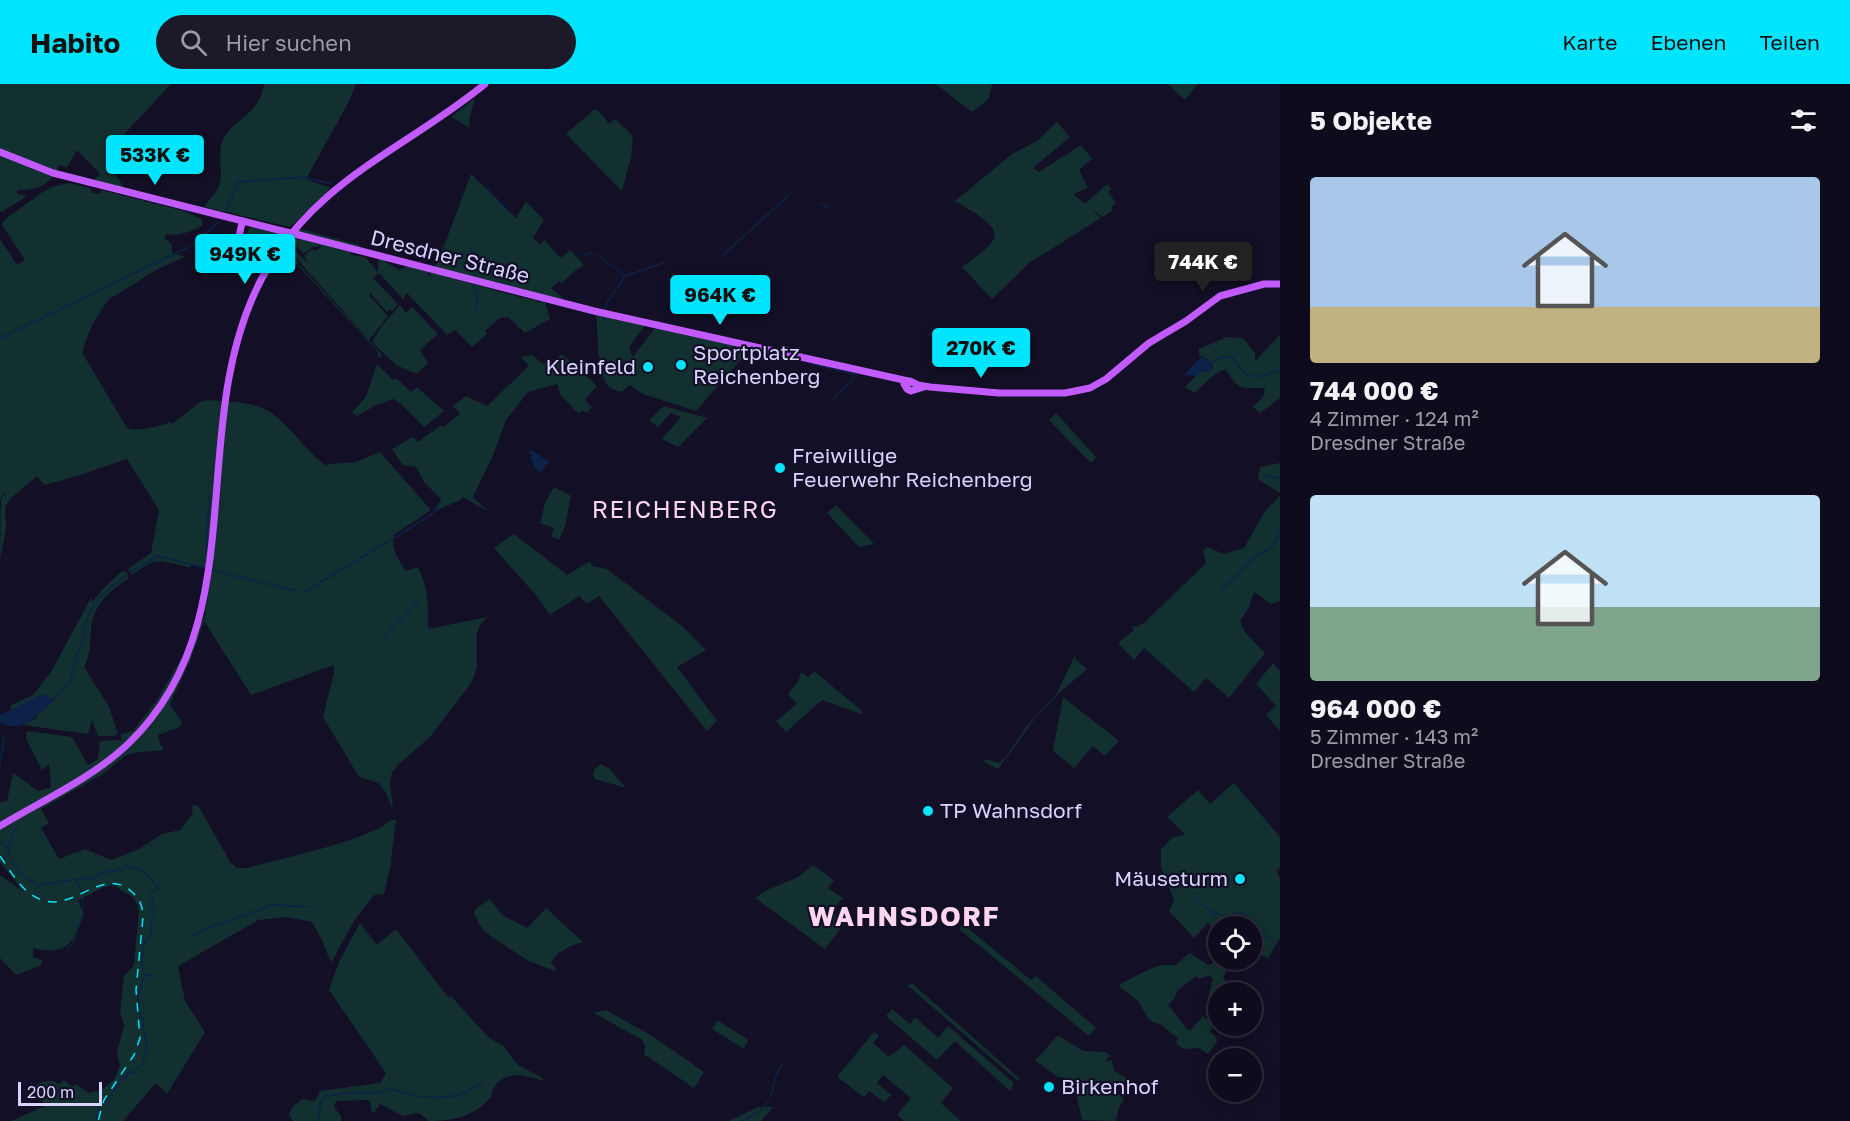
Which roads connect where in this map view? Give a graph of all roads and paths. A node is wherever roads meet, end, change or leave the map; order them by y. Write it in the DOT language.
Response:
graph roads {
  1 [pos="485,84"];
  2 [pos="0,152"];
  3 [pos="224,217"];
  4 [pos="244,222"];
  5 [pos="239,232"];
  6 [pos="274,257"];
  7 [pos="256,261"];
  8 [pos="266,270"];
  9 [pos="1280,284"];
  10 [pos="0,826"];
  1 -- 6 [label="main road"];
  2 -- 3 [label="main road, Dresdner Straße"];
  3 -- 4 [label="main road, Dresdner Straße"];
  3 -- 5 [label="main road"];
  4 -- 5 [label="main road"];
  4 -- 7 [label="main road"];
  4 -- 9 [label="main road, Dresdner Straße, bridge"];
  5 -- 8 [label="main road"];
  6 -- 7 [label="main road"];
  6 -- 8 [label="main road"];
  7 -- 8 [label="main road"];
  8 -- 10 [label="main road"];
}
